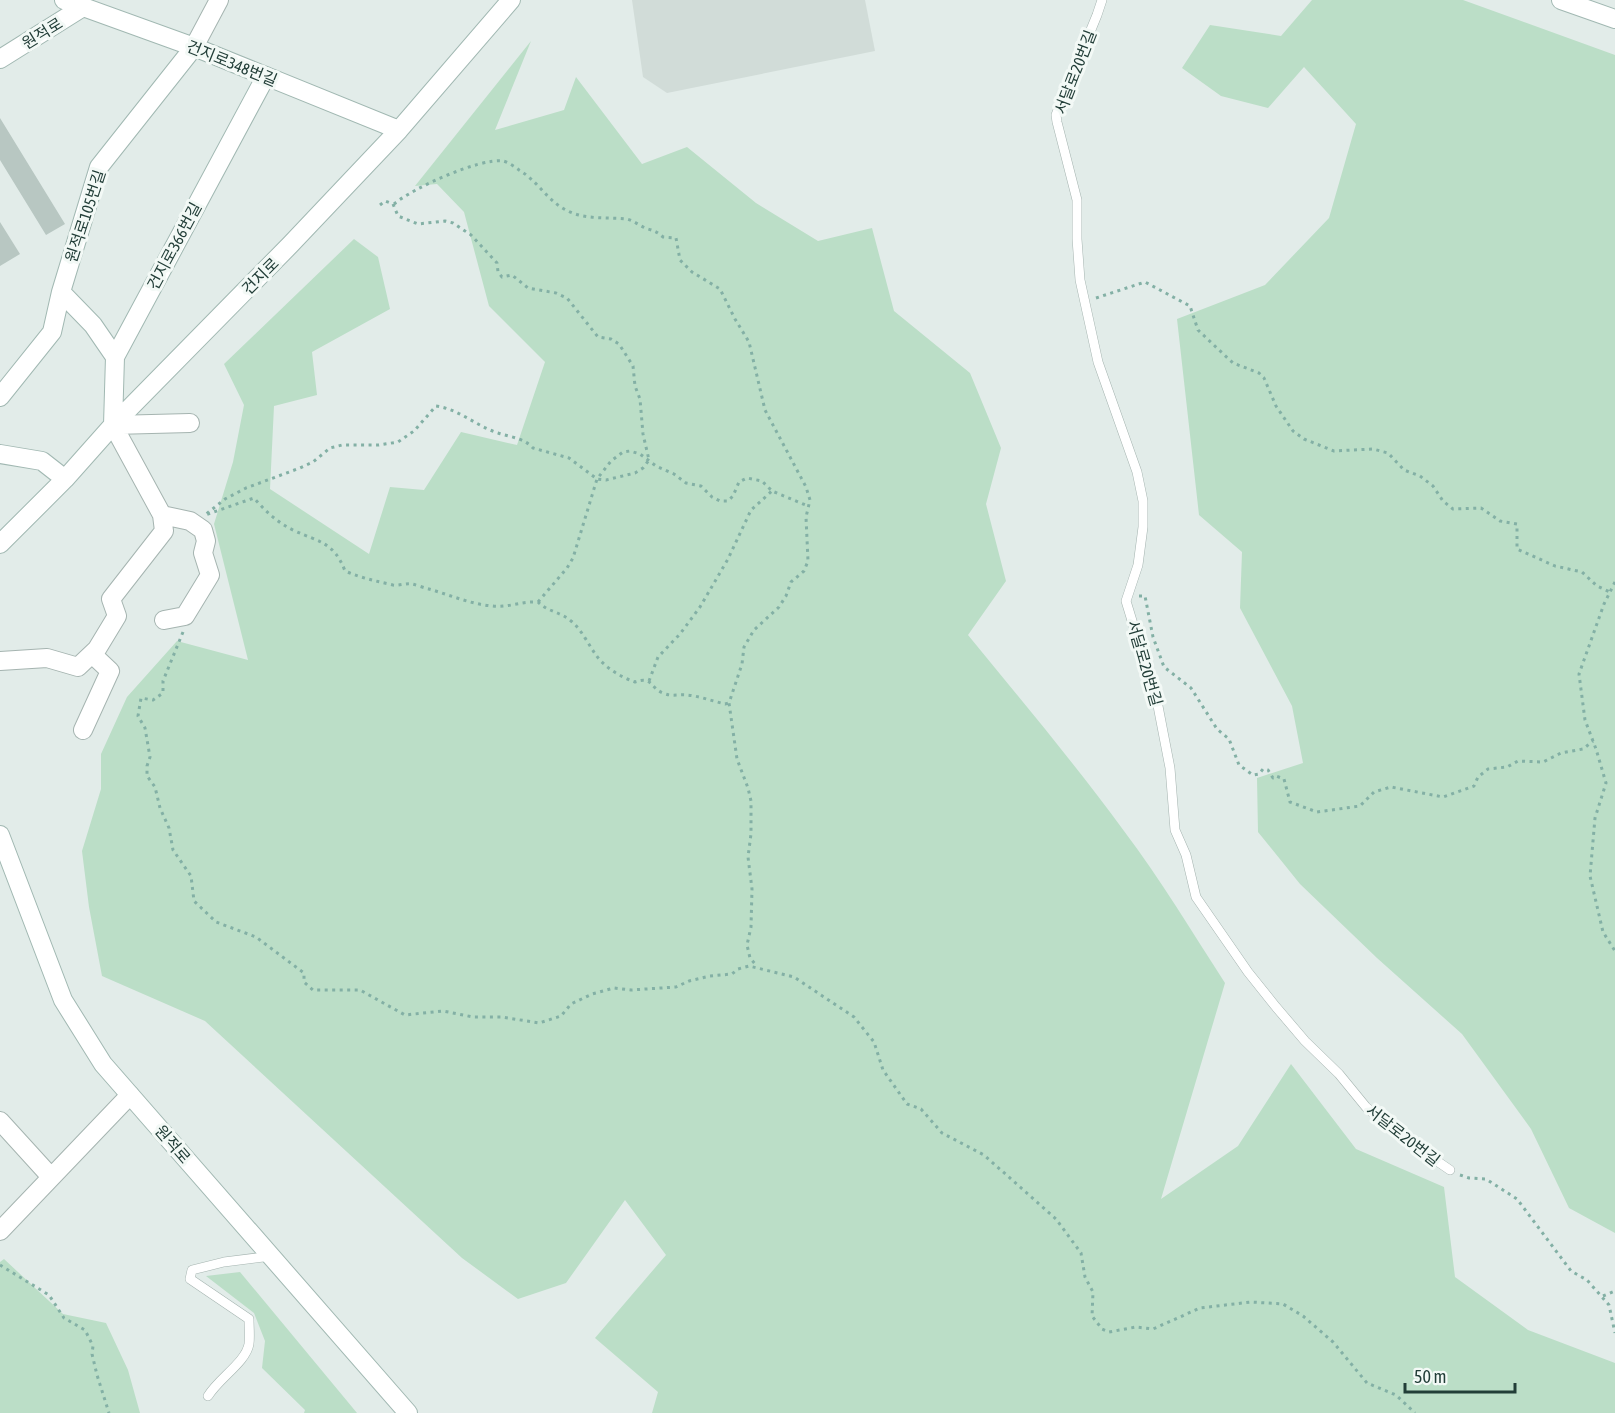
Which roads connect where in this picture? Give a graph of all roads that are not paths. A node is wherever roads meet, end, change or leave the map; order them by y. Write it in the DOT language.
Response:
graph roads {
  1 [pos="64,0"];
  2 [pos="219,0"];
  3 [pos="511,0"];
  4 [pos="1102,0"];
  5 [pos="1561,0"];
  6 [pos="83,7"];
  7 [pos="1615,19"];
  8 [pos="194,47"];
  9 [pos="0,59"];
  10 [pos="266,76"];
  11 [pos="399,130"];
  12 [pos="61,292"];
  13 [pos="115,357"];
  14 [pos="0,397"];
  15 [pos="190,423"];
  16 [pos="113,425"];
  17 [pos="0,454"];
  18 [pos="65,480"];
  19 [pos="162,515"];
  20 [pos="0,544"];
  21 [pos="164,620"];
  22 [pos="92,654"];
  23 [pos="0,661"];
  24 [pos="83,730"];
  25 [pos="0,836"];
  26 [pos="130,1095"];
  27 [pos="0,1121"];
  28 [pos="1450,1170"];
  29 [pos="51,1177"];
  30 [pos="0,1231"];
  31 [pos="271,1256"];
  32 [pos="208,1396"];
  33 [pos="408,1413"];
  1 -- 6 [label="street, 건지로348번길"];
  2 -- 8 [label="street, 원적로105번길"];
  3 -- 11 [label="street, 건지로"];
  4 -- 28 [label="lane, 서달로20번길"];
  5 -- 7 [label="street"];
  6 -- 8 [label="street, 건지로348번길"];
  6 -- 9 [label="street, 원적로"];
  8 -- 10 [label="street, 건지로348번길"];
  8 -- 12 [label="street, 원적로105번길"];
  10 -- 11 [label="street, 건지로348번길"];
  10 -- 13 [label="street, 건지로366번길"];
  11 -- 16 [label="street, 건지로"];
  12 -- 13 [label="street"];
  12 -- 14 [label="street, 원적로105번길"];
  13 -- 16 [label="street, 건지로366번길"];
  15 -- 16 [label="street"];
  16 -- 18 [label="street, 건지로"];
  16 -- 19 [label="street"];
  17 -- 18 [label="street"];
  18 -- 20 [label="street, 건지로"];
  19 -- 21 [label="street"];
  19 -- 22 [label="street"];
  22 -- 23 [label="street"];
  22 -- 24 [label="street"];
  25 -- 26 [label="street, 원적로"];
  26 -- 29 [label="street"];
  26 -- 31 [label="street, 원적로"];
  27 -- 29 [label="street"];
  29 -- 30 [label="street"];
  31 -- 32 [label="lane"];
  31 -- 33 [label="street, 원적로"];
}
